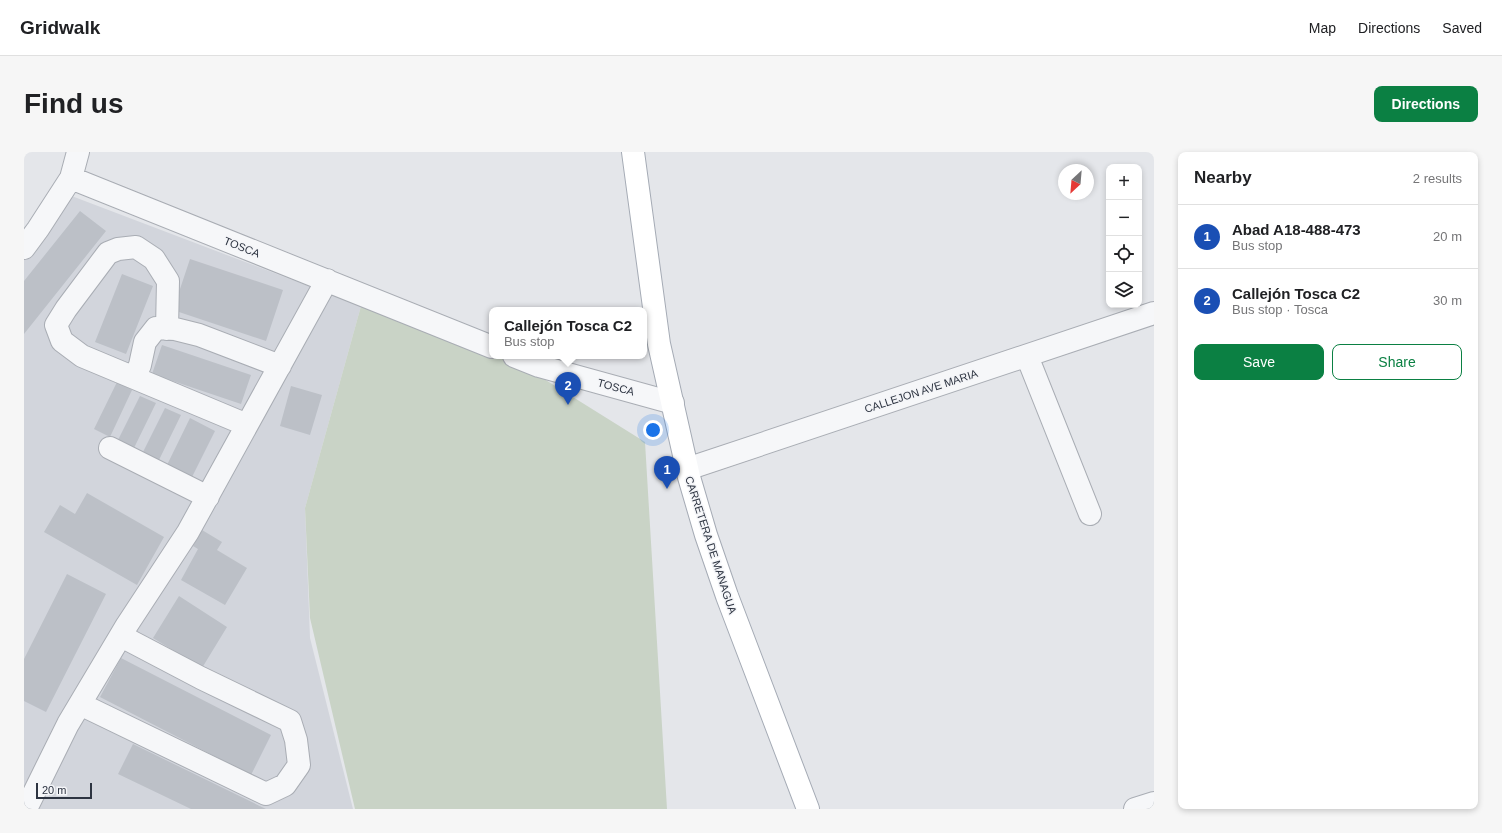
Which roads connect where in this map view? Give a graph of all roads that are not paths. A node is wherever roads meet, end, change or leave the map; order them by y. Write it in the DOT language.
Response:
graph roads {
  1 [pos="78,152"];
  2 [pos="633,152"];
  3 [pos="71,178"];
  4 [pos="24,248"];
  5 [pos="327,280"];
  6 [pos="1154,313"];
  7 [pos="167,329"];
  8 [pos="489,346"];
  9 [pos="1027,356"];
  10 [pos="522,359"];
  11 [pos="280,366"];
  12 [pos="135,377"];
  13 [pos="673,403"];
  14 [pos="247,425"];
  15 [pos="110,448"];
  16 [pos="687,469"];
  17 [pos="208,497"];
  18 [pos="1090,514"];
  19 [pos="121,636"];
  20 [pos="80,704"];
  21 [pos="1154,803"];
  22 [pos="26,809"];
  23 [pos="808,809"];
  24 [pos="1135,809"];
  1 -- 3 [label="street"];
  2 -- 13 [label="main road, CARRETERA DE MANAGUA"];
  3 -- 4 [label="street"];
  3 -- 5 [label="street, TOSCA"];
  5 -- 8 [label="street, TOSCA"];
  5 -- 11 [label="street"];
  6 -- 9 [label="street, CALLEJON AVE MARIA"];
  7 -- 11 [label="street"];
  7 -- 12 [label="street"];
  7 -- 12 [label="street"];
  9 -- 16 [label="street, CALLEJON AVE MARIA"];
  9 -- 18 [label="street"];
  10 -- 13 [label="street, TOSCA"];
  11 -- 14 [label="street"];
  12 -- 14 [label="street"];
  13 -- 16 [label="main road, CARRETERA DE MANAGUA"];
  14 -- 17 [label="street"];
  15 -- 17 [label="street"];
  16 -- 23 [label="main road, CARRETERA DE MANAGUA"];
  17 -- 19 [label="street"];
  19 -- 20 [label="street"];
  19 -- 20 [label="street"];
  20 -- 22 [label="street"];
  21 -- 24 [label="street"];
}
